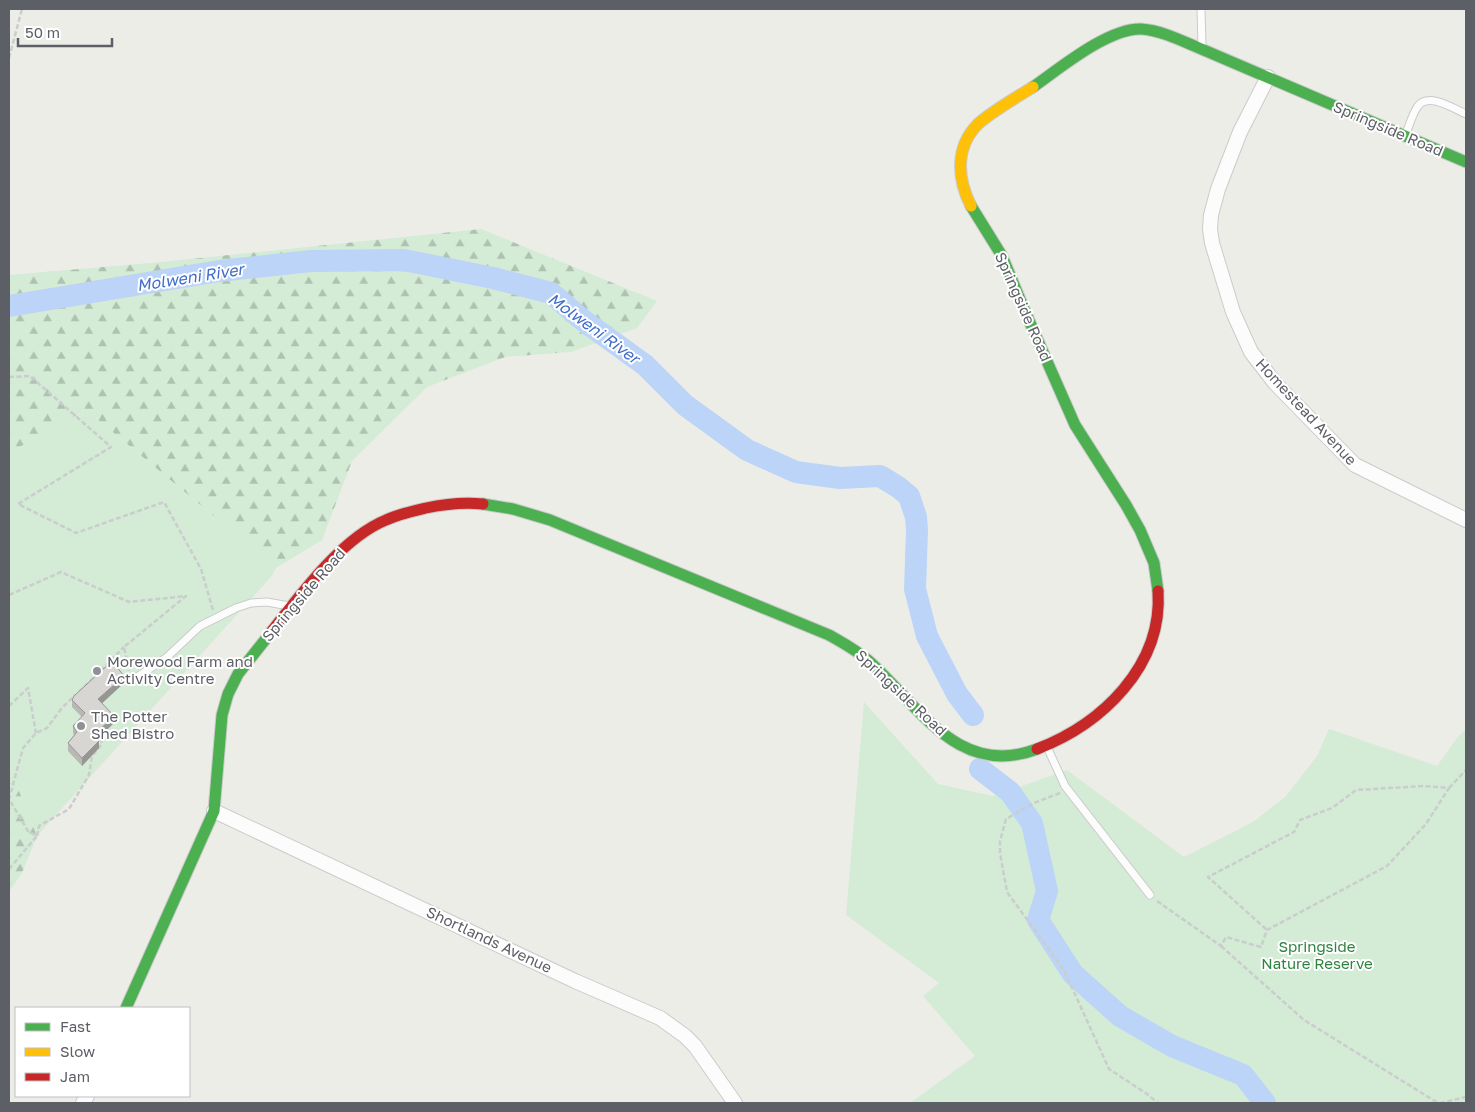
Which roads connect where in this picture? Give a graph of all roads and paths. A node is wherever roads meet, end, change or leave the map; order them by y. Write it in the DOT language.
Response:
graph roads {
  1 [pos="22,9"];
  2 [pos="1201,9"];
  3 [pos="1202,49"];
  4 [pos="9,58"];
  5 [pos="1268,77"];
  6 [pos="1466,114"];
  7 [pos="1405,136"];
  8 [pos="1466,162"];
  9 [pos="9,377"];
  10 [pos="1466,520"];
  11 [pos="9,595"];
  12 [pos="292,606"];
  13 [pos="216,618"];
  14 [pos="124,647"];
  15 [pos="132,681"];
  16 [pos="9,706"];
  17 [pos="36,733"];
  18 [pos="101,740"];
  19 [pos="1046,745"];
  20 [pos="1466,770"];
  21 [pos="1449,788"];
  22 [pos="1068,790"];
  23 [pos="214,811"];
  24 [pos="37,836"];
  25 [pos="9,870"];
  26 [pos="1150,896"];
  27 [pos="1267,930"];
  28 [pos="1221,946"];
  29 [pos="126,1007"];
  30 [pos="1466,1097"];
  31 [pos="735,1103"];
  32 [pos="1158,1103"];
  33 [pos="1439,1103"];
  1 -- 4 [label="path"];
  2 -- 3 [label="lane"];
  3 -- 5 [label="street, Springside Road"];
  3 -- 19 [label="street, Springside Road"];
  5 -- 7 [label="street, Springside Road"];
  5 -- 10 [label="street, Homestead Avenue"];
  6 -- 7 [label="lane"];
  7 -- 8 [label="street, Springside Road"];
  9 -- 13 [label="path"];
  11 -- 14 [label="path"];
  12 -- 13 [label="lane"];
  12 -- 19 [label="street, Springside Road"];
  12 -- 23 [label="street, Springside Road"];
  13 -- 15 [label="lane"];
  14 -- 15 [label="path"];
  14 -- 17 [label="path"];
  16 -- 17 [label="path"];
  17 -- 24 [label="path"];
  18 -- 24 [label="path"];
  19 -- 22 [label="lane"];
  20 -- 21 [label="path"];
  21 -- 27 [label="path"];
  21 -- 27 [label="path"];
  22 -- 26 [label="lane"];
  22 -- 32 [label="path"];
  23 -- 29 [label="street, Springside Road"];
  23 -- 31 [label="street, Shortlands Avenue"];
  24 -- 25 [label="path"];
  26 -- 28 [label="path"];
  27 -- 28 [label="path"];
  28 -- 33 [label="path"];
  30 -- 33 [label="path"];
}
